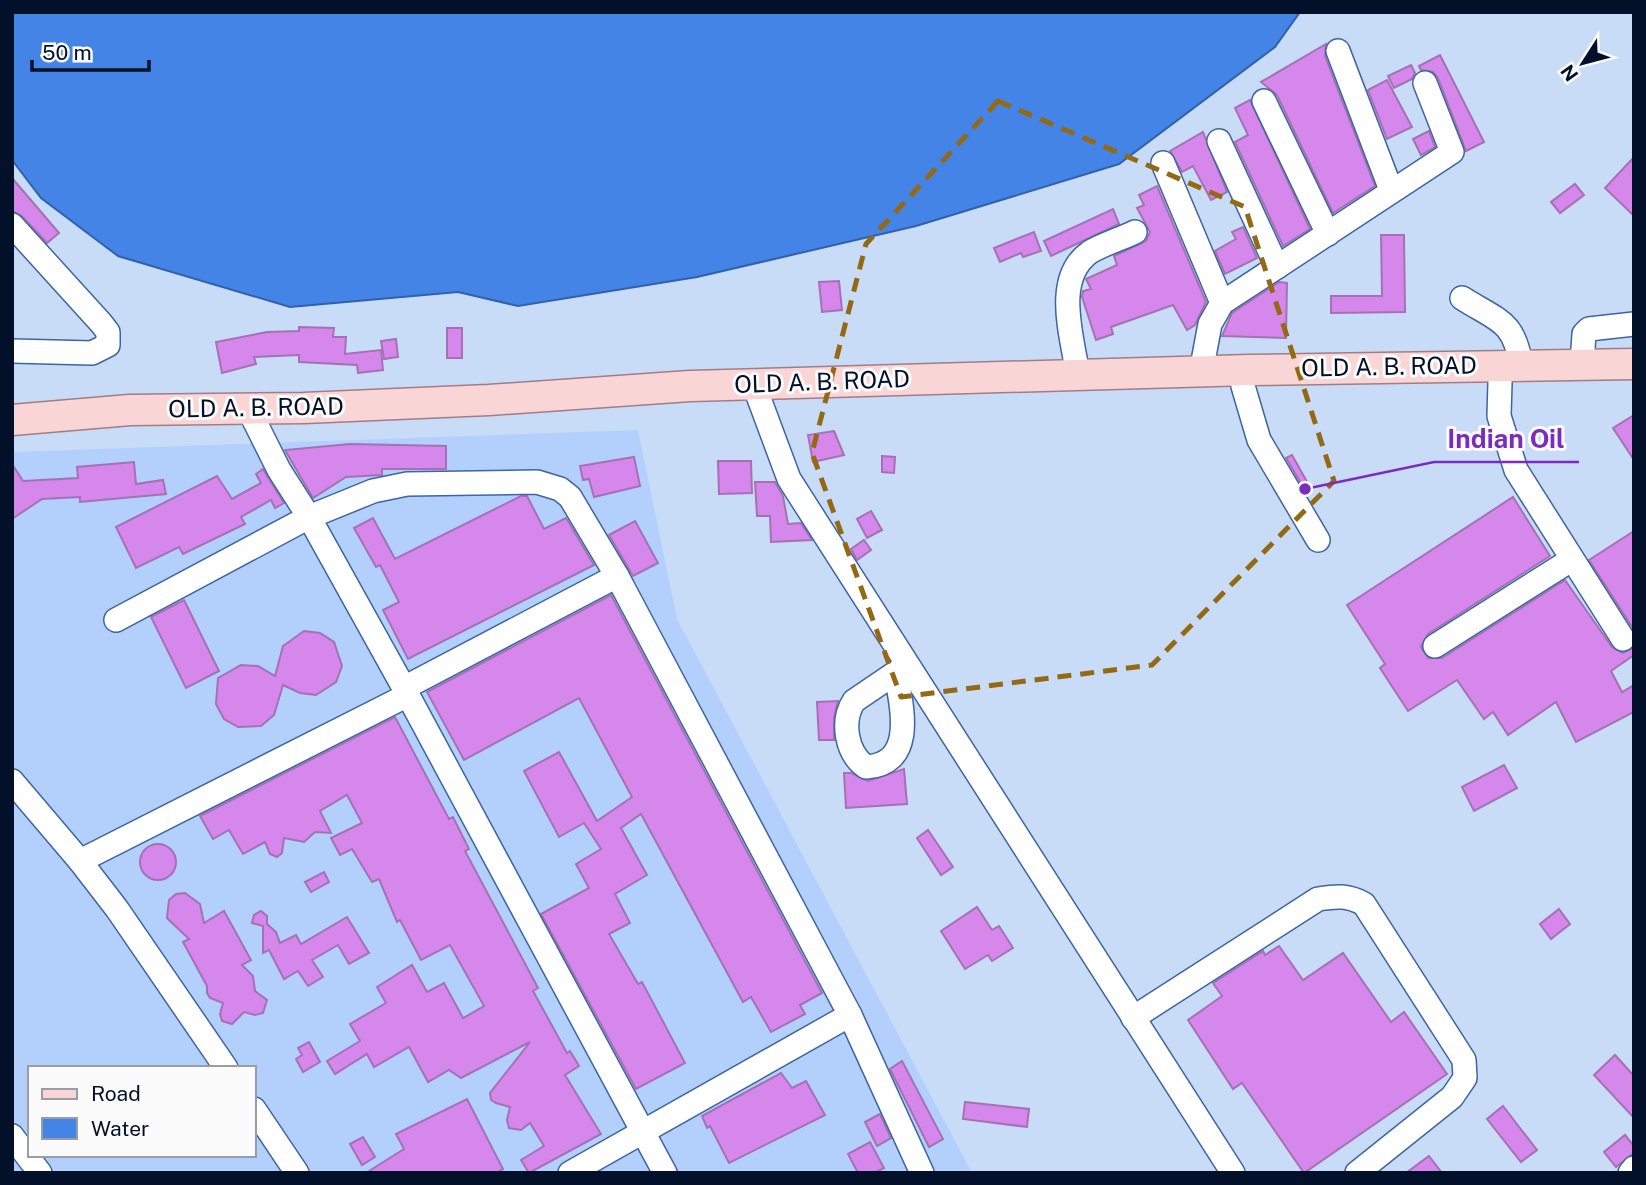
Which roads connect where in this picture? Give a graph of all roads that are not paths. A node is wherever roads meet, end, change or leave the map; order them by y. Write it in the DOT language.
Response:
graph roads {
  1 [pos="1338,51"];
  2 [pos="1425,83"];
  3 [pos="1264,102"];
  4 [pos="1219,141"];
  5 [pos="1163,163"];
  6 [pos="1391,190"];
  7 [pos="12,225"];
  8 [pos="1135,232"];
  9 [pos="1328,234"];
  10 [pos="1277,267"];
  11 [pos="1462,298"];
  12 [pos="1222,303"];
  13 [pos="1634,324"];
  14 [pos="12,351"];
  15 [pos="1583,364"];
  16 [pos="1634,364"];
  17 [pos="1201,372"];
  18 [pos="1511,374"];
  19 [pos="1078,376"];
  20 [pos="1634,381"];
  21 [pos="1243,386"];
  22 [pos="757,392"];
  23 [pos="12,420"];
  24 [pos="254,420"];
  25 [pos="12,433"];
  26 [pos="309,517"];
  27 [pos="1318,540"];
  28 [pos="1571,560"];
  29 [pos="617,576"];
  30 [pos="117,620"];
  31 [pos="1623,639"];
  32 [pos="1435,646"];
  33 [pos="406,691"];
  34 [pos="12,780"];
  35 [pos="80,861"];
  36 [pos="850,1016"];
  37 [pos="1133,1018"];
  38 [pos="225,1066"];
  39 [pos="256,1112"];
  40 [pos="645,1130"];
  41 [pos="12,1136"];
  42 [pos="1634,1168"];
  43 [pos="40,1173"];
  44 [pos="297,1173"];
  45 [pos="570,1173"];
  46 [pos="665,1173"];
  47 [pos="922,1173"];
  48 [pos="1233,1173"];
  49 [pos="1357,1173"];
  50 [pos="1630,1173"];
  1 -- 6 [label="street"];
  2 -- 6 [label="street"];
  3 -- 9 [label="street"];
  4 -- 10 [label="street"];
  5 -- 12 [label="street"];
  6 -- 9 [label="street"];
  7 -- 14 [label="street"];
  8 -- 19 [label="street"];
  9 -- 10 [label="street"];
  10 -- 12 [label="street"];
  11 -- 18 [label="street"];
  12 -- 17 [label="street"];
  13 -- 15 [label="street"];
  15 -- 16 [label="main road, OLD A. B. ROAD"];
  15 -- 18 [label="main road, OLD A. B. ROAD"];
  17 -- 18 [label="main road, OLD A. B. ROAD"];
  17 -- 19 [label="main road, OLD A. B. ROAD"];
  18 -- 20 [label="main road, OLD A. B. ROAD"];
  18 -- 21 [label="main road, OLD A. B. ROAD"];
  18 -- 28 [label="street"];
  19 -- 22 [label="main road, OLD A. B. ROAD"];
  21 -- 22 [label="main road, OLD A. B. ROAD"];
  21 -- 27 [label="street"];
  22 -- 23 [label="main road, OLD A. B. ROAD"];
  22 -- 24 [label="main road, OLD A. B. ROAD"];
  22 -- 37 [label="street"];
  24 -- 25 [label="main road, OLD A. B. ROAD"];
  24 -- 26 [label="street"];
  26 -- 29 [label="street"];
  26 -- 30 [label="street"];
  26 -- 33 [label="street"];
  28 -- 31 [label="street"];
  28 -- 32 [label="street"];
  29 -- 33 [label="street"];
  29 -- 36 [label="street"];
  33 -- 35 [label="street"];
  33 -- 40 [label="street"];
  34 -- 35 [label="street"];
  35 -- 38 [label="street"];
  36 -- 40 [label="street"];
  36 -- 47 [label="street"];
  37 -- 48 [label="street"];
  37 -- 49 [label="street"];
  39 -- 44 [label="street"];
  40 -- 45 [label="street"];
  40 -- 46 [label="street"];
  41 -- 43 [label="street"];
  42 -- 50 [label="street"];
}
